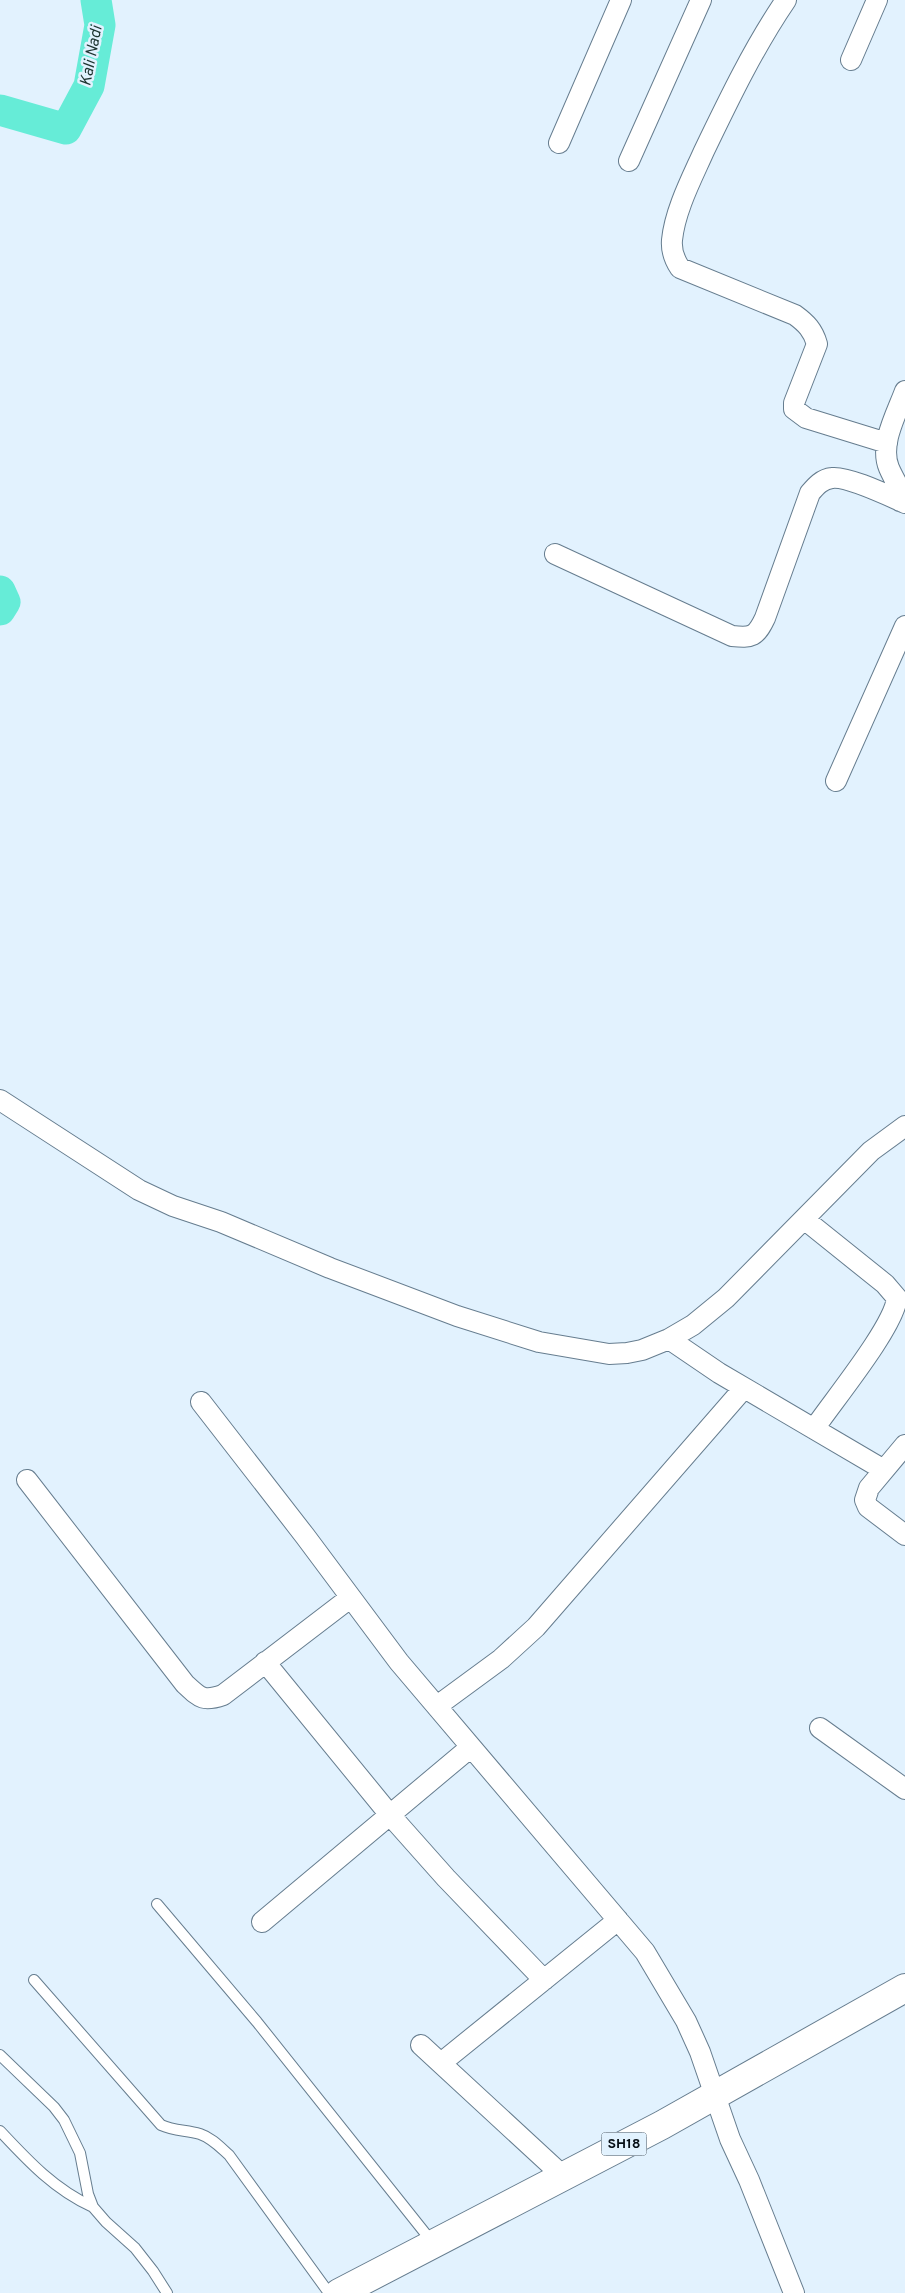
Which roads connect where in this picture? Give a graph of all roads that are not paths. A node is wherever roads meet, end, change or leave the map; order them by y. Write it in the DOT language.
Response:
graph roads {
  1 [pos="621,0"];
  2 [pos="701,0"];
  3 [pos="786,0"];
  4 [pos="877,0"];
  5 [pos="851,60"];
  6 [pos="559,143"];
  7 [pos="629,161"];
  8 [pos="905,391"];
  9 [pos="887,443"];
  10 [pos="902,502"];
  11 [pos="555,554"];
  12 [pos="905,626"];
  13 [pos="836,781"];
  14 [pos="0,1100"];
  15 [pos="905,1126"];
  16 [pos="804,1219"];
  17 [pos="669,1339"];
  18 [pos="744,1388"];
  19 [pos="200,1402"];
  20 [pos="814,1429"];
  21 [pos="905,1445"];
  22 [pos="884,1470"];
  23 [pos="27,1480"];
  24 [pos="905,1536"];
  25 [pos="350,1598"];
  26 [pos="265,1662"];
  27 [pos="437,1706"];
  28 [pos="820,1728"];
  29 [pos="471,1746"];
  30 [pos="905,1789"];
  31 [pos="390,1815"];
  32 [pos="157,1904"];
  33 [pos="618,1920"];
  34 [pos="262,1922"];
  35 [pos="34,1980"];
  36 [pos="544,1980"];
  37 [pos="905,1988"];
  38 [pos="421,2045"];
  39 [pos="0,2055"];
  40 [pos="441,2063"];
  41 [pos="716,2094"];
  42 [pos="0,2131"];
  43 [pos="563,2176"];
  44 [pos="93,2207"];
  45 [pos="434,2244"];
  46 [pos="167,2293"];
  47 [pos="329,2293"];
  48 [pos="339,2293"];
  49 [pos="794,2293"];
  1 -- 6 [label="street"];
  2 -- 7 [label="street"];
  3 -- 9 [label="street"];
  4 -- 5 [label="street"];
  8 -- 9 [label="street"];
  9 -- 10 [label="street"];
  10 -- 11 [label="street"];
  12 -- 13 [label="street"];
  14 -- 17 [label="street"];
  15 -- 16 [label="street"];
  16 -- 17 [label="street"];
  16 -- 20 [label="street"];
  17 -- 18 [label="street"];
  18 -- 20 [label="street"];
  18 -- 27 [label="street"];
  19 -- 25 [label="street"];
  20 -- 22 [label="street"];
  21 -- 22 [label="street"];
  22 -- 24 [label="street"];
  23 -- 26 [label="street"];
  25 -- 26 [label="street"];
  25 -- 27 [label="street"];
  26 -- 31 [label="street"];
  27 -- 29 [label="street"];
  28 -- 30 [label="street"];
  29 -- 31 [label="street"];
  29 -- 33 [label="street"];
  31 -- 34 [label="street"];
  31 -- 36 [label="street"];
  32 -- 45 [label="lane"];
  33 -- 36 [label="street"];
  33 -- 41 [label="street"];
  35 -- 47 [label="lane"];
  36 -- 40 [label="street"];
  37 -- 41 [label="main road, SH18"];
  38 -- 40 [label="street"];
  39 -- 44 [label="lane"];
  40 -- 43 [label="street"];
  41 -- 43 [label="main road, SH18"];
  41 -- 49 [label="street"];
  42 -- 44 [label="lane"];
  43 -- 45 [label="main road, SH18"];
  44 -- 46 [label="lane"];
  45 -- 48 [label="main road, SH18"];
}
